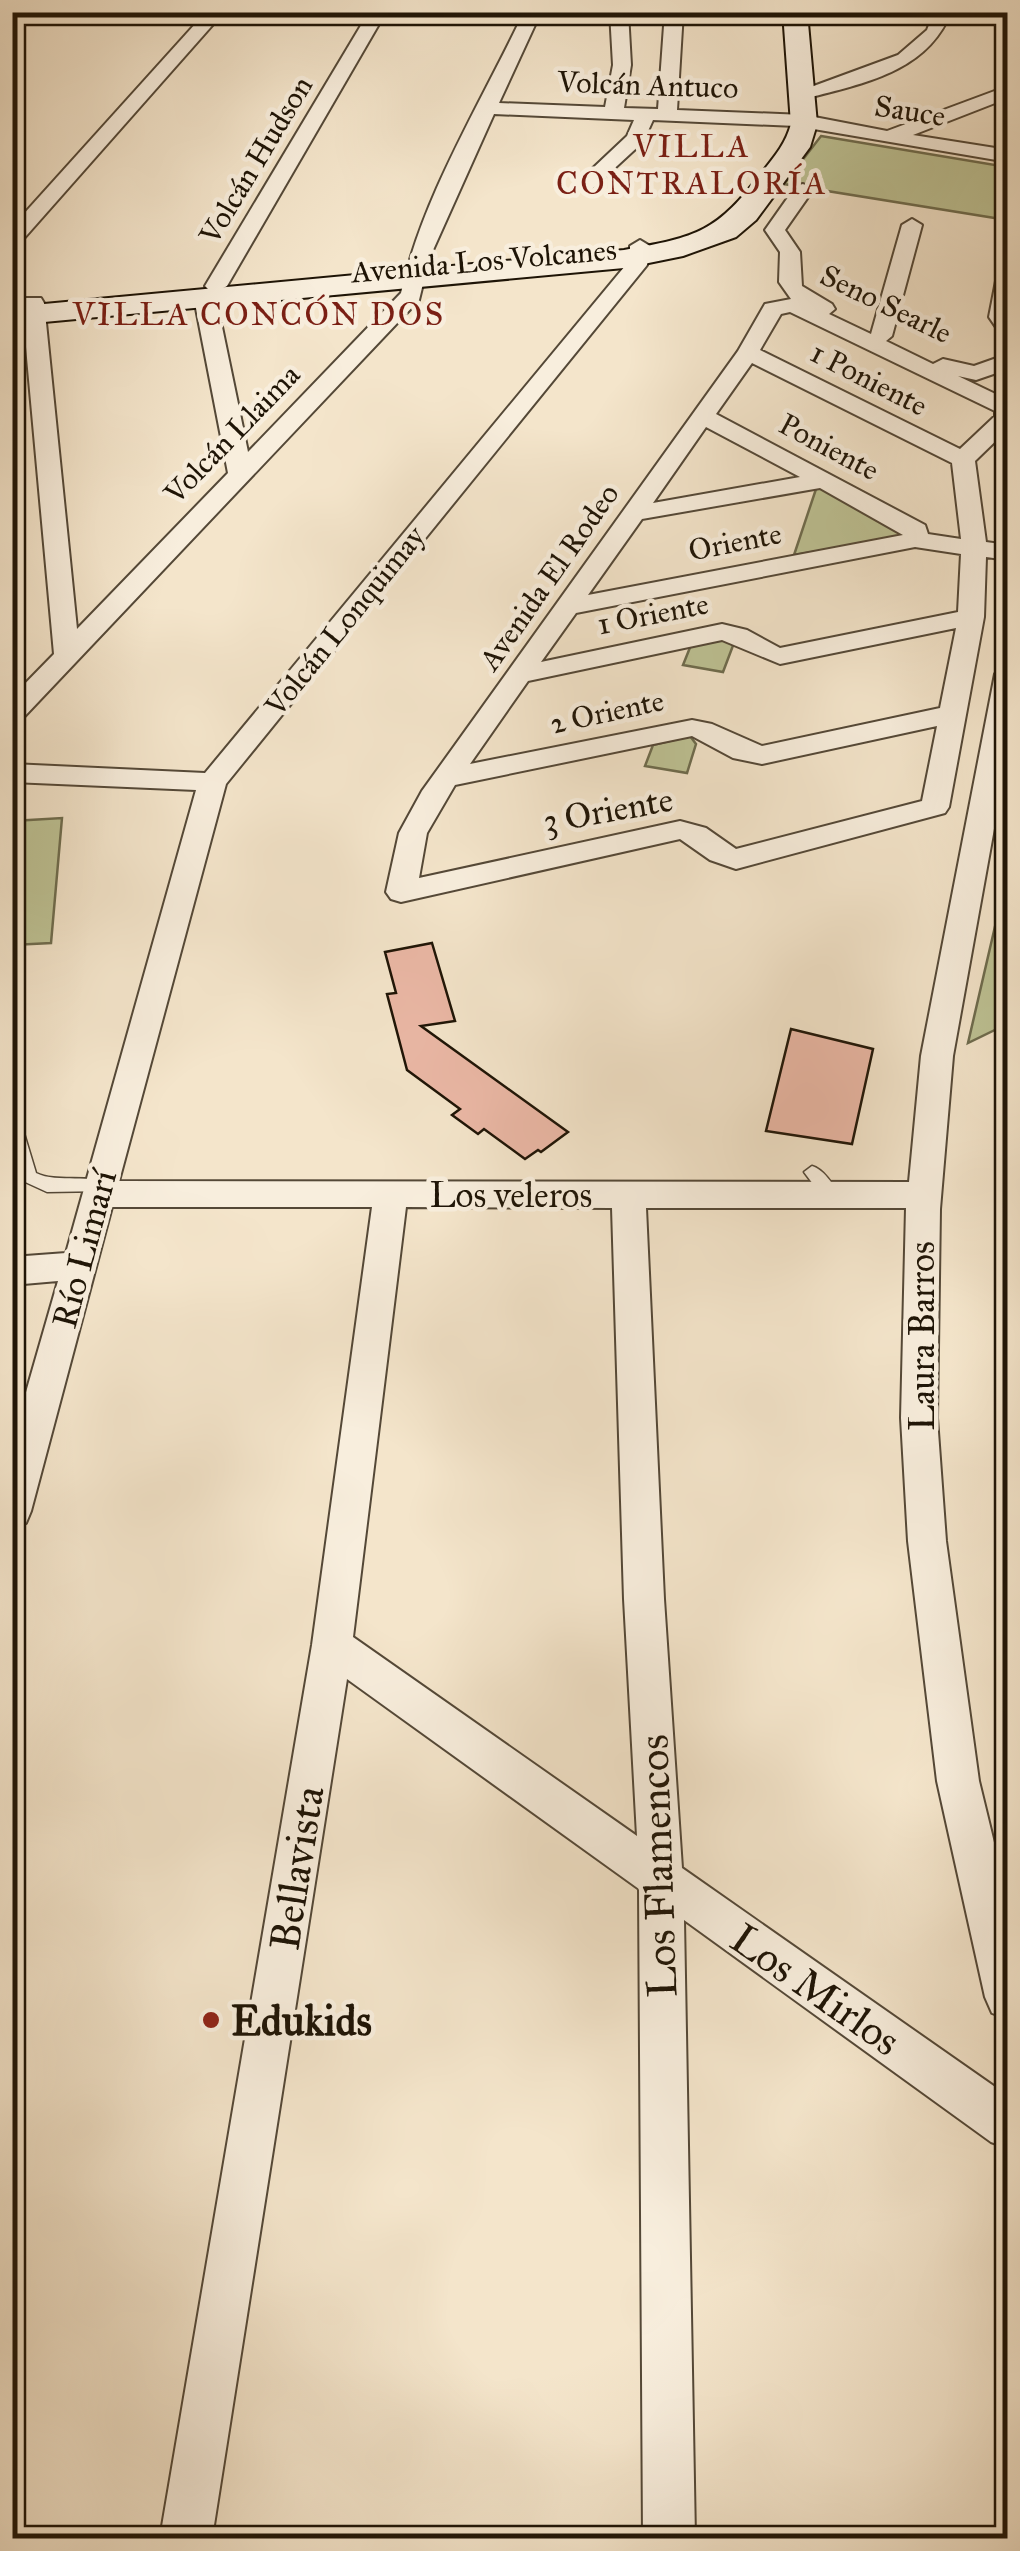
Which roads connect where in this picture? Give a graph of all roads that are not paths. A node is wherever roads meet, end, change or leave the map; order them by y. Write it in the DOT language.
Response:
graph roads {
  1 [pos="35,12"];
  2 [pos="216,12"];
  3 [pos="378,12"];
  4 [pos="533,12"];
  5 [pos="620,12"];
  6 [pos="674,12"];
  7 [pos="795,12"];
  8 [pos="943,12"];
  9 [pos="12,28"];
  10 [pos="1008,91"];
  11 [pos="801,94"];
  12 [pos="491,108"];
  13 [pos="613,115"];
  14 [pos="645,116"];
  15 [pos="667,117"];
  16 [pos="804,122"];
  17 [pos="885,138"];
  18 [pos="1008,156"];
  19 [pos="585,185"];
  20 [pos="803,190"];
  21 [pos="912,225"];
  22 [pos="12,240"];
  23 [pos="641,251"];
  24 [pos="416,273"];
  25 [pos="1008,276"];
  26 [pos="210,292"];
  27 [pos="23,309"];
  28 [pos="1008,328"];
  29 [pos="881,336"];
  30 [pos="748,352"];
  31 [pos="1008,362"];
  32 [pos="1007,408"];
  33 [pos="702,416"];
  34 [pos="963,460"];
  35 [pos="240,473"];
  36 [pos="821,481"];
  37 [pos="634,513"];
  38 [pos="916,535"];
  39 [pos="973,543"];
  40 [pos="1008,543"];
  41 [pos="1008,553"];
  42 [pos="568,607"];
  43 [pos="971,617"];
  44 [pos="68,655"];
  45 [pos="519,674"];
  46 [pos="1008,674"];
  47 [pos="12,714"];
  48 [pos="952,714"];
  49 [pos="12,773"];
  50 [pos="445,778"];
  51 [pos="212,782"];
  52 [pos="982,832"];
  53 [pos="1006,859"];
  54 [pos="401,892"];
  55 [pos="138,1044"];
  56 [pos="12,1120"];
  57 [pos="99,1190"];
  58 [pos="628,1194"];
  59 [pos="391,1195"];
  60 [pos="924,1195"];
  61 [pos="82,1265"];
  62 [pos="12,1271"];
  63 [pos="12,1512"];
  64 [pos="332,1645"];
  65 [pos="660,1878"];
  66 [pos="1008,1997"];
  67 [pos="1008,2125"];
  68 [pos="186,2538"];
  69 [pos="669,2538"];
  1 -- 9 [label="street"];
  2 -- 22 [label="street"];
  3 -- 26 [label="street, Volcán Hudson"];
  4 -- 12 [label="street, Volcán Llaima"];
  5 -- 13 [label="street"];
  6 -- 15 [label="street"];
  7 -- 11 [label="street"];
  8 -- 11 [label="street"];
  10 -- 17 [label="street"];
  11 -- 16 [label="street"];
  12 -- 13 [label="street, Volcán Antuco"];
  12 -- 24 [label="street, Volcán Llaima"];
  13 -- 14 [label="street, Volcán Antuco"];
  14 -- 15 [label="street, Volcán Antuco"];
  14 -- 19 [label="street"];
  15 -- 16 [label="street, Volcán Antuco"];
  16 -- 17 [label="street, Sauce"];
  16 -- 23 [label="street, Avenida Los Volcanes"];
  17 -- 18 [label="street, Sauce"];
  20 -- 29 [label="street, Seno Searle"];
  21 -- 29 [label="street"];
  23 -- 24 [label="street, Avenida Los Volcanes"];
  23 -- 51 [label="street, Volcán Lonquimay"];
  24 -- 26 [label="street, Avenida Los Volcanes"];
  24 -- 35 [label="street, Volcán Llaima"];
  25 -- 28 [label="street"];
  26 -- 27 [label="street, Avenida Los Volcanes"];
  26 -- 35 [label="street"];
  27 -- 44 [label="street"];
  29 -- 31 [label="street, Seno Searle"];
  30 -- 32 [label="street, Avenida El Rodeo"];
  30 -- 33 [label="street, Avenida El Rodeo"];
  30 -- 34 [label="street, 1 Poniente"];
  32 -- 34 [label="street"];
  33 -- 36 [label="street, Poniente"];
  33 -- 37 [label="street, Avenida El Rodeo"];
  34 -- 39 [label="street"];
  35 -- 44 [label="street, Volcán Llaima"];
  36 -- 37 [label="street"];
  36 -- 38 [label="street, Poniente"];
  37 -- 42 [label="street, Avenida El Rodeo"];
  38 -- 39 [label="street"];
  38 -- 42 [label="street, Oriente"];
  39 -- 40 [label="street"];
  39 -- 41 [label="street"];
  39 -- 43 [label="street"];
  42 -- 45 [label="street, Avenida El Rodeo"];
  43 -- 45 [label="street, 1 Oriente"];
  43 -- 48 [label="street"];
  44 -- 47 [label="street, Volcán Llaima"];
  45 -- 50 [label="street, Avenida El Rodeo"];
  46 -- 52 [label="street, Laura Barros"];
  48 -- 50 [label="street, 2 Oriente"];
  48 -- 54 [label="street, 3 Oriente"];
  49 -- 51 [label="street"];
  50 -- 54 [label="street, Avenida El Rodeo"];
  51 -- 55 [label="street, Volcán Lonquimay"];
  52 -- 53 [label="street"];
  52 -- 60 [label="street, Laura Barros"];
  55 -- 57 [label="street, Río Limarí"];
  56 -- 57 [label="lane"];
  57 -- 59 [label="street, Los veleros"];
  57 -- 61 [label="street, Río Limarí"];
  58 -- 59 [label="street, Los veleros"];
  58 -- 60 [label="street, Los veleros"];
  58 -- 65 [label="street, Los Flamencos"];
  59 -- 64 [label="street, Bellavista"];
  60 -- 66 [label="street, Laura Barros"];
  61 -- 62 [label="street"];
  61 -- 63 [label="street, Río Limarí"];
  64 -- 65 [label="street, Los Mirlos"];
  64 -- 68 [label="street, Bellavista"];
  65 -- 67 [label="street, Los Mirlos"];
  65 -- 69 [label="street, Los Flamencos"];
}
